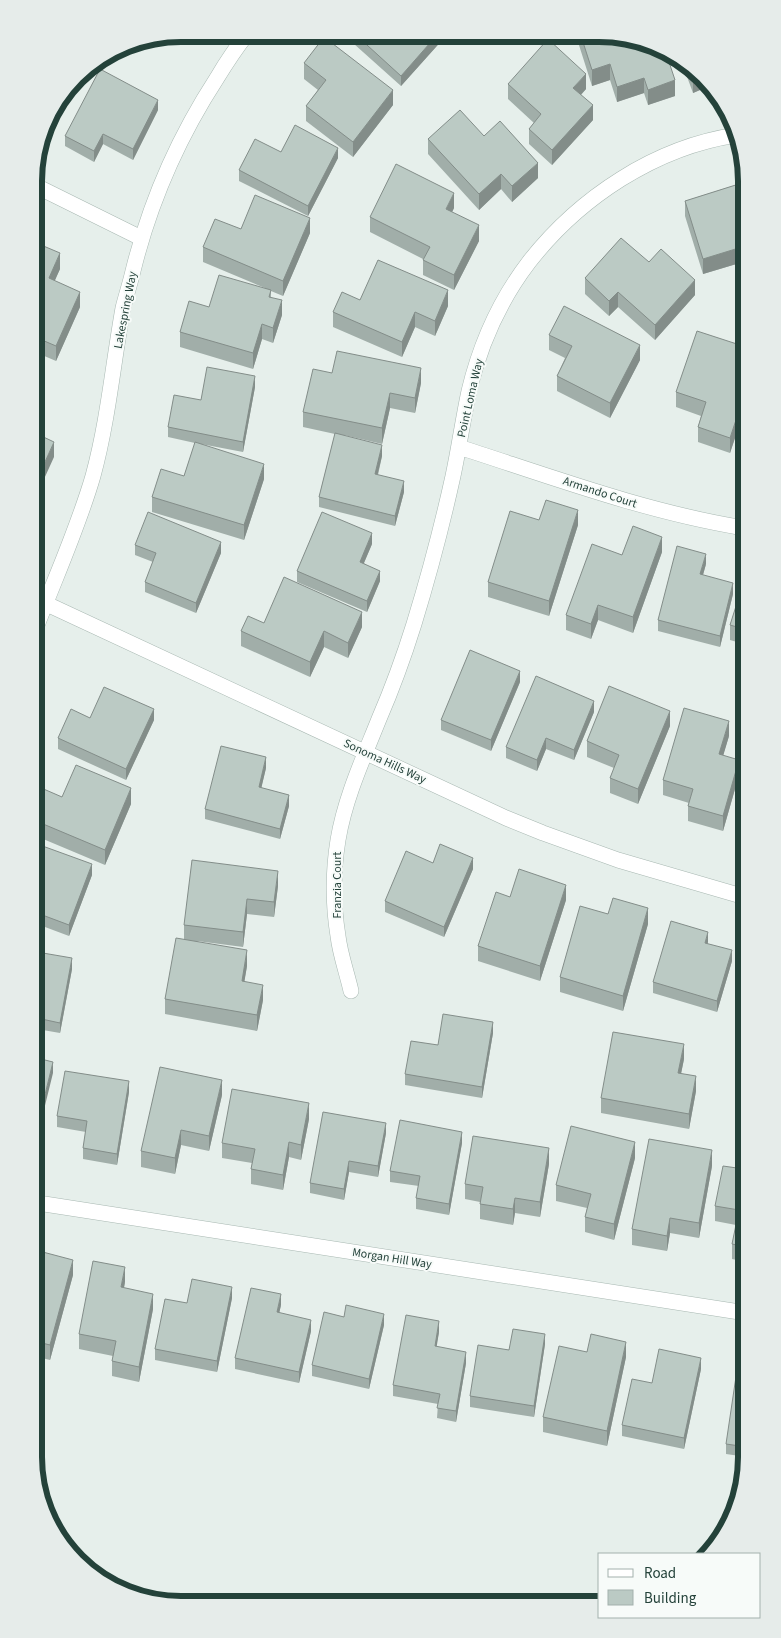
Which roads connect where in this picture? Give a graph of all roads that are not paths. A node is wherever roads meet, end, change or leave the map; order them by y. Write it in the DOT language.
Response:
graph roads {
  1 [pos="240,43"];
  2 [pos="731,136"];
  3 [pos="43,189"];
  4 [pos="141,238"];
  5 [pos="459,447"];
  6 [pos="738,527"];
  7 [pos="43,597"];
  8 [pos="43,602"];
  9 [pos="365,752"];
  10 [pos="738,895"];
  11 [pos="351,990"];
  12 [pos="43,1204"];
  13 [pos="738,1312"];
  1 -- 4 [label="street, Lakespring Way"];
  2 -- 5 [label="street, Point Loma Way"];
  3 -- 4 [label="street"];
  4 -- 7 [label="street, Lakespring Way"];
  5 -- 6 [label="street, Armando Court"];
  5 -- 9 [label="street, Point Loma Way"];
  8 -- 9 [label="street, Sonoma Hills Way"];
  9 -- 10 [label="street, Sonoma Hills Way"];
  9 -- 11 [label="street, Franzia Court"];
  12 -- 13 [label="street, Morgan Hill Way"];
}
